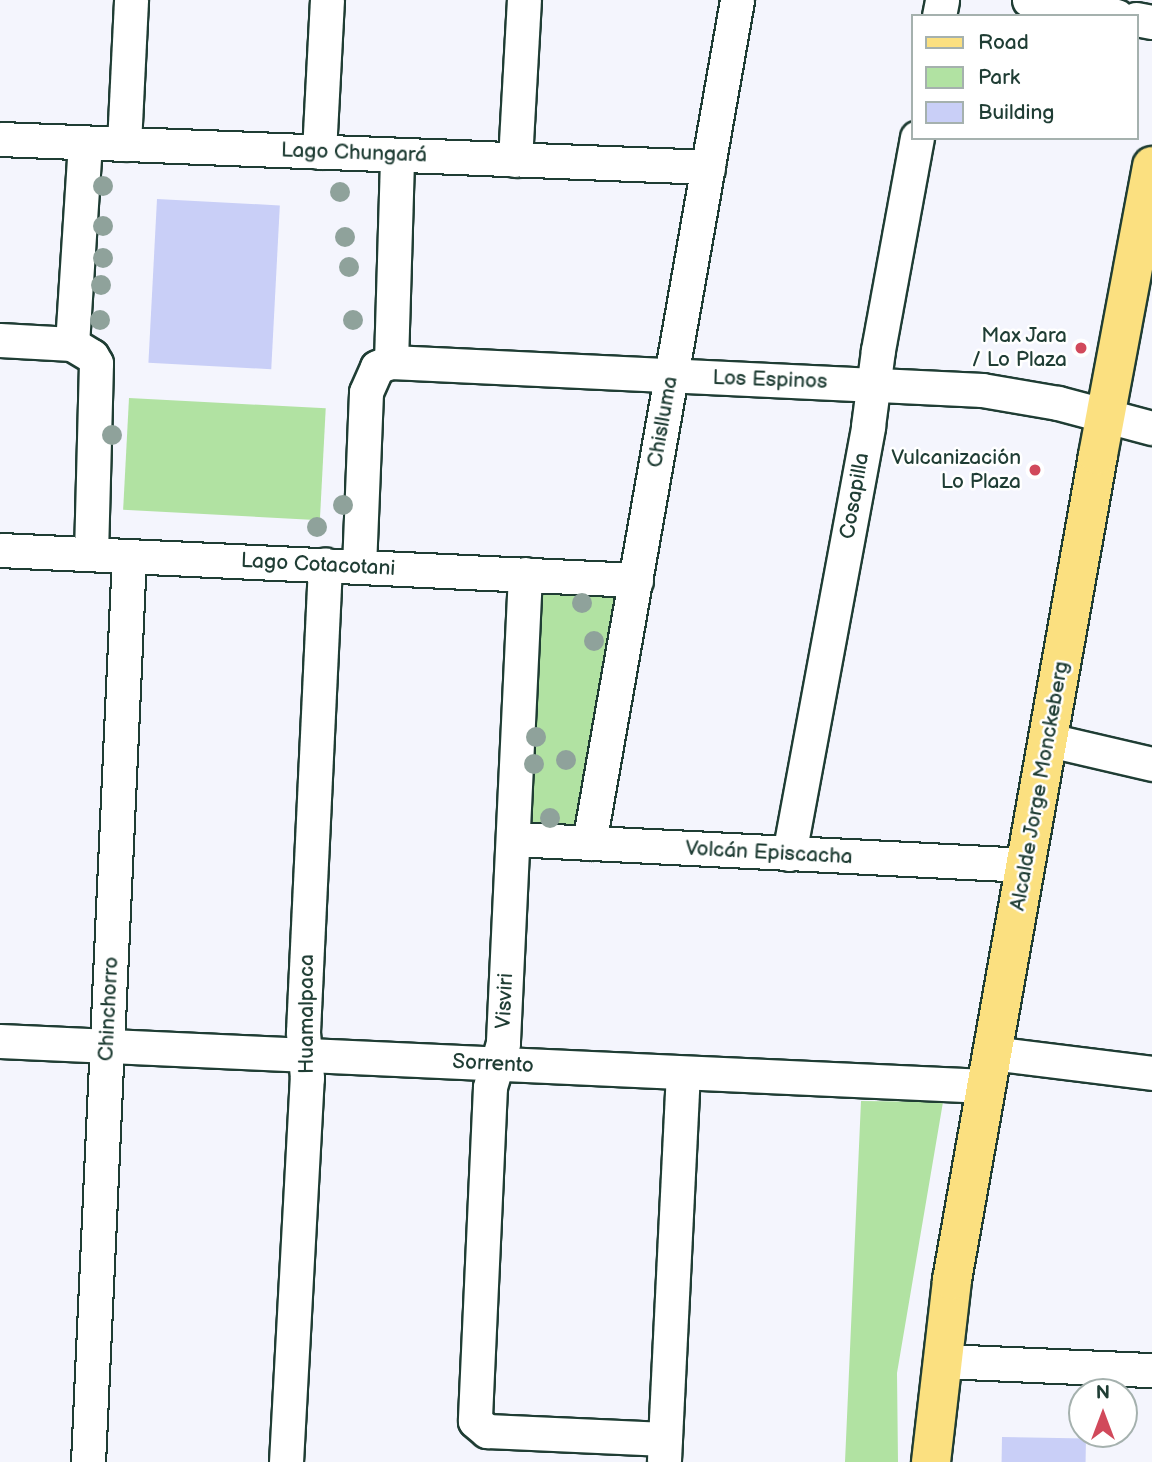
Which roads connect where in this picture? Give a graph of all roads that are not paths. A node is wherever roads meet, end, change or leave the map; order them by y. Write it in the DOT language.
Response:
graph roads {
  1 [pos="131,0"];
  2 [pos="327,0"];
  3 [pos="524,0"];
  4 [pos="737,0"];
  5 [pos="1029,0"];
  6 [pos="1106,14"];
  7 [pos="0,139"];
  8 [pos="917,140"];
  9 [pos="85,143"];
  10 [pos="124,144"];
  11 [pos="319,152"];
  12 [pos="397,155"];
  13 [pos="515,160"];
  14 [pos="1152,166"];
  15 [pos="708,167"];
  16 [pos="0,340"];
  17 [pos="72,344"];
  18 [pos="391,362"];
  19 [pos="671,376"];
  20 [pos="874,384"];
  21 [pos="1105,414"];
  22 [pos="1152,428"];
  23 [pos="0,550"];
  24 [pos="90,554"];
  25 [pos="129,556"];
  26 [pos="325,565"];
  27 [pos="359,567"];
  28 [pos="525,574"];
  29 [pos="636,580"];
  30 [pos="1049,740"];
  31 [pos="1152,764"];
  32 [pos="513,839"];
  33 [pos="589,843"];
  34 [pos="789,854"];
  35 [pos="1026,865"];
  36 [pos="0,1041"];
  37 [pos="107,1046"];
  38 [pos="305,1055"];
  39 [pos="497,1064"];
  40 [pos="989,1070"];
  41 [pos="683,1073"];
  42 [pos="1152,1073"];
  43 [pos="942,1361"];
  44 [pos="1152,1370"];
  45 [pos="939,1407"];
  46 [pos="664,1451"];
  47 [pos="88,1462"];
  48 [pos="286,1462"];
  49 [pos="931,1462"];
  50 [pos="942,1462"];
  1 -- 10 [label="street"];
  2 -- 11 [label="street"];
  3 -- 13 [label="street"];
  4 -- 15 [label="street, Chislluma"];
  5 -- 6 [label="street"];
  7 -- 9 [label="street, Lago Chungará"];
  8 -- 20 [label="street, Cosapilla"];
  9 -- 10 [label="street, Lago Chungará"];
  9 -- 17 [label="street"];
  10 -- 11 [label="street, Lago Chungará"];
  11 -- 12 [label="street, Lago Chungará"];
  12 -- 13 [label="street, Lago Chungará"];
  12 -- 18 [label="street"];
  13 -- 15 [label="street, Lago Chungará"];
  14 -- 21 [label="main road, Alcalde Jorge Monckeberg"];
  15 -- 19 [label="street, Chislluma"];
  16 -- 17 [label="street"];
  17 -- 24 [label="street"];
  18 -- 19 [label="street, Los Espinos"];
  18 -- 27 [label="street"];
  19 -- 20 [label="street, Los Espinos"];
  19 -- 29 [label="street, Chislluma"];
  20 -- 21 [label="street, Los Espinos"];
  20 -- 34 [label="street, Cosapilla"];
  21 -- 22 [label="street, Los Espinos"];
  21 -- 30 [label="main road, Alcalde Jorge Monckeberg"];
  23 -- 24 [label="street, Lago Cotacotani"];
  24 -- 25 [label="street, Lago Cotacotani"];
  25 -- 26 [label="street, Lago Cotacotani"];
  25 -- 37 [label="street, Chinchorro"];
  26 -- 27 [label="street, Lago Cotacotani"];
  26 -- 38 [label="street, Huamalpaca"];
  27 -- 28 [label="street, Lago Cotacotani"];
  28 -- 29 [label="street, Lago Cotacotani"];
  28 -- 32 [label="street, Visviri"];
  29 -- 33 [label="street, Chislluma"];
  30 -- 31 [label="street"];
  30 -- 35 [label="main road, Alcalde Jorge Monckeberg"];
  32 -- 33 [label="street, Volcán Episcacha"];
  32 -- 39 [label="street, Visviri"];
  33 -- 34 [label="street, Volcán Episcacha"];
  34 -- 35 [label="street, Volcán Episcacha"];
  35 -- 40 [label="main road, Alcalde Jorge Monckeberg"];
  36 -- 37 [label="street, Sorrento"];
  37 -- 38 [label="street, Sorrento"];
  37 -- 47 [label="street, Chinchorro"];
  38 -- 39 [label="street, Sorrento"];
  38 -- 48 [label="street, Huamalpaca"];
  39 -- 41 [label="street, Sorrento"];
  39 -- 46 [label="street, Visviri"];
  40 -- 41 [label="street, Sorrento"];
  40 -- 42 [label="street, Sorrento"];
  40 -- 43 [label="main road, Alcalde Jorge Monckeberg"];
  41 -- 46 [label="street"];
  43 -- 44 [label="street"];
  43 -- 45 [label="main road, Alcalde Jorge Monckeberg"];
  45 -- 49 [label="main road, Alcalde Jorge Monckeberg"];
  45 -- 50 [label="main road, Alcalde Jorge Monckeberg"];
}
